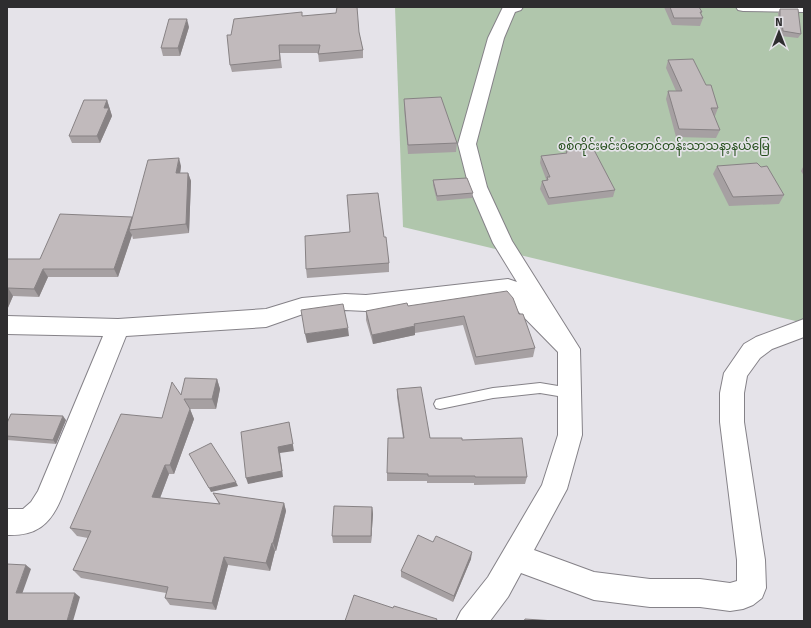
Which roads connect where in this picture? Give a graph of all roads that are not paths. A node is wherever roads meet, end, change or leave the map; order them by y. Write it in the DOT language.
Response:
graph roads {
  1 [pos="516,7"];
  2 [pos="743,7"];
  3 [pos="804,8"];
  4 [pos="7,325"];
  5 [pos="118,328"];
  6 [pos="804,328"];
  7 [pos="569,349"];
  8 [pos="570,393"];
  9 [pos="440,404"];
  10 [pos="7,522"];
  11 [pos="515,557"];
  12 [pos="471,621"];
  1 -- 7 [label="street"];
  2 -- 3 [label="street"];
  4 -- 5 [label="street"];
  5 -- 7 [label="street"];
  5 -- 10 [label="street"];
  6 -- 11 [label="street"];
  7 -- 8 [label="street"];
  8 -- 9 [label="lane"];
  8 -- 11 [label="street"];
  11 -- 12 [label="street"];
}
